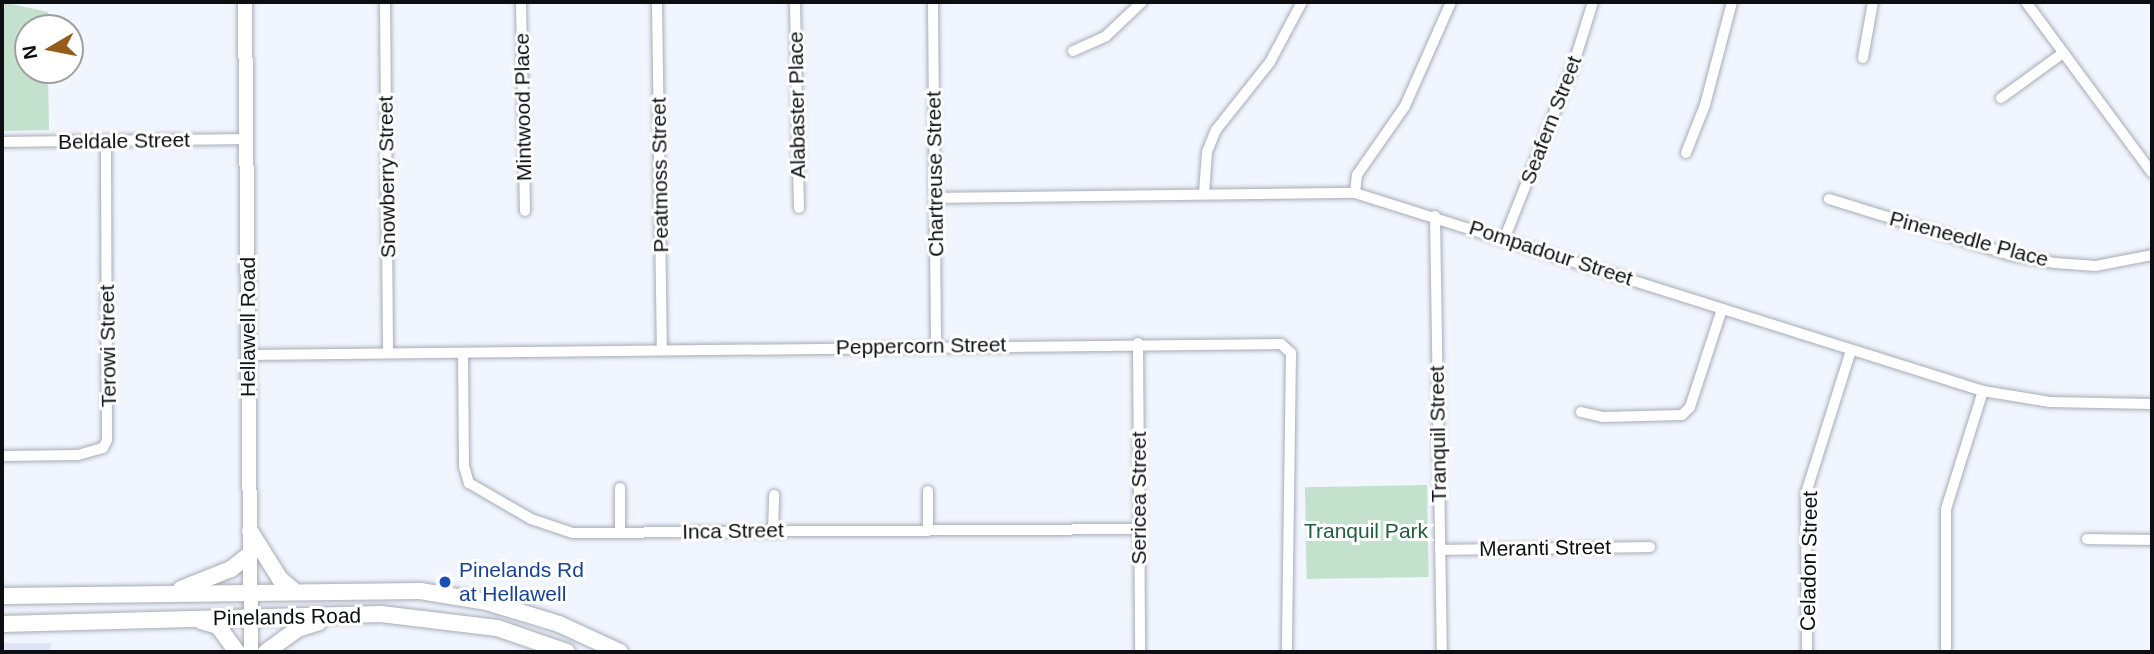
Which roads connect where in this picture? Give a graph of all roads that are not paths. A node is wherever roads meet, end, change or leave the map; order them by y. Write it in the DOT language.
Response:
graph roads {
  1 [pos="244,2"];
  2 [pos="385,2"];
  3 [pos="522,2"];
  4 [pos="657,2"];
  5 [pos="795,2"];
  6 [pos="933,2"];
  7 [pos="1142,2"];
  8 [pos="1302,2"];
  9 [pos="1451,2"];
  10 [pos="1593,2"];
  11 [pos="1732,2"];
  12 [pos="1873,2"];
  13 [pos="2026,2"];
  14 [pos="1073,51"];
  15 [pos="2063,52"];
  16 [pos="1863,58"];
  17 [pos="2001,99"];
  18 [pos="246,139"];
  19 [pos="106,141"];
  20 [pos="2,142"];
  21 [pos="1686,153"];
  22 [pos="2152,173"];
  23 [pos="1204,193"];
  24 [pos="1355,193"];
  25 [pos="935,198"];
  26 [pos="1829,199"];
  27 [pos="799,208"];
  28 [pos="525,211"];
  29 [pos="1435,215"];
  30 [pos="1505,237"];
  31 [pos="2152,255"];
  32 [pos="1722,309"];
  33 [pos="1138,343"];
  34 [pos="936,345"];
  35 [pos="662,349"];
  36 [pos="1851,350"];
  37 [pos="388,353"];
  38 [pos="463,353"];
  39 [pos="248,355"];
  40 [pos="1983,391"];
  41 [pos="2152,404"];
  42 [pos="1581,411"];
  43 [pos="2,456"];
  44 [pos="620,488"];
  45 [pos="928,491"];
  46 [pos="774,495"];
  47 [pos="1139,528"];
  48 [pos="928,530"];
  49 [pos="250,531"];
  50 [pos="773,531"];
  51 [pos="620,533"];
  52 [pos="2087,540"];
  53 [pos="2152,540"];
  54 [pos="1650,547"];
  55 [pos="1440,550"];
  56 [pos="250,555"];
  57 [pos="293,590"];
  58 [pos="250,592"];
  59 [pos="169,594"];
  60 [pos="2,596"];
  61 [pos="342,616"];
  62 [pos="250,618"];
  63 [pos="191,619"];
  64 [pos="2,624"];
  65 [pos="1946,648"];
  66 [pos="237,652"];
  67 [pos="251,652"];
  68 [pos="266,652"];
  69 [pos="567,652"];
  70 [pos="620,652"];
  71 [pos="1140,652"];
  72 [pos="1287,652"];
  73 [pos="1441,652"];
  74 [pos="1807,652"];
  1 -- 18 [label="street, Hellawell Road"];
  2 -- 37 [label="street, Snowberry Street"];
  3 -- 28 [label="street, Mintwood Place"];
  4 -- 35 [label="street, Peatmoss Street"];
  5 -- 27 [label="street, Alabaster Place"];
  6 -- 25 [label="street, Chartreuse Street"];
  7 -- 14 [label="street"];
  8 -- 23 [label="street"];
  9 -- 24 [label="street"];
  10 -- 30 [label="street, Seafern Street"];
  11 -- 21 [label="street"];
  12 -- 16 [label="street"];
  13 -- 15 [label="street"];
  15 -- 17 [label="street"];
  15 -- 22 [label="street"];
  18 -- 19 [label="street, Beldale Street"];
  18 -- 39 [label="street, Hellawell Road"];
  19 -- 20 [label="street, Beldale Street"];
  19 -- 43 [label="street, Terowi Street"];
  23 -- 24 [label="street, Pompadour Street"];
  23 -- 25 [label="street, Pompadour Street"];
  24 -- 29 [label="street, Pompadour Street"];
  25 -- 34 [label="street, Chartreuse Street"];
  26 -- 31 [label="street, Pineneedle Place"];
  29 -- 30 [label="street, Pompadour Street"];
  29 -- 55 [label="street, Tranquil Street"];
  30 -- 32 [label="street, Pompadour Street"];
  32 -- 36 [label="street, Pompadour Street"];
  32 -- 42 [label="street"];
  33 -- 34 [label="street, Peppercorn Street"];
  33 -- 47 [label="street, Sericea Street"];
  33 -- 72 [label="street, Peppercorn Street"];
  34 -- 35 [label="street, Peppercorn Street"];
  35 -- 38 [label="street, Peppercorn Street"];
  36 -- 40 [label="street, Pompadour Street"];
  36 -- 74 [label="street, Celadon Street"];
  37 -- 38 [label="street, Peppercorn Street"];
  37 -- 39 [label="street, Peppercorn Street"];
  38 -- 51 [label="street, Inca Street"];
  39 -- 49 [label="street, Hellawell Road"];
  40 -- 41 [label="street, Pompadour Street"];
  40 -- 65 [label="street"];
  44 -- 51 [label="street"];
  45 -- 48 [label="street"];
  46 -- 50 [label="street"];
  47 -- 48 [label="street, Inca Street"];
  47 -- 71 [label="street, Sericea Street"];
  48 -- 50 [label="street, Inca Street"];
  49 -- 56 [label="street, Hellawell Road"];
  49 -- 57 [label="main road"];
  50 -- 51 [label="street, Inca Street"];
  52 -- 53 [label="street"];
  54 -- 55 [label="street, Meranti Street"];
  55 -- 73 [label="street, Tranquil Street"];
  56 -- 58 [label="street, Hellawell Road"];
  56 -- 59 [label="main road"];
  57 -- 58 [label="main road, Pinelands Road"];
  57 -- 70 [label="main road, Pinelands Road"];
  58 -- 59 [label="main road, Pinelands Road"];
  58 -- 62 [label="street, Hellawell Road"];
  59 -- 60 [label="main road, Pinelands Road"];
  61 -- 62 [label="main road, Pinelands Road"];
  61 -- 68 [label="main road"];
  61 -- 69 [label="main road, Pinelands Road"];
  62 -- 63 [label="main road, Pinelands Road"];
  62 -- 67 [label="street, Hellawell Road"];
  63 -- 64 [label="main road, Pinelands Road"];
  63 -- 66 [label="main road"];
}
